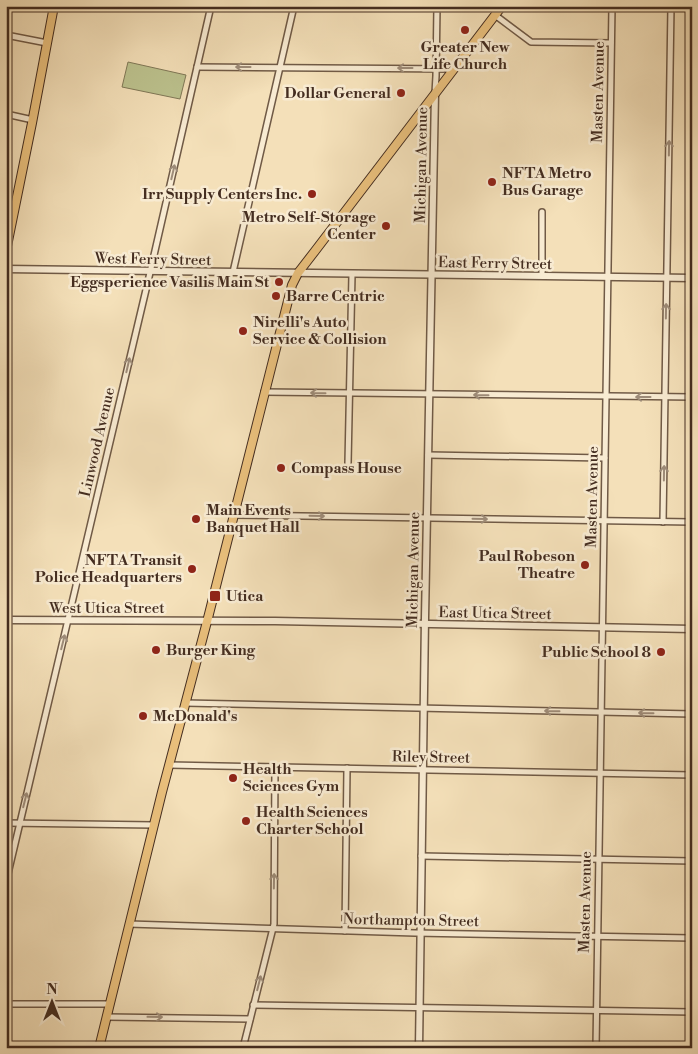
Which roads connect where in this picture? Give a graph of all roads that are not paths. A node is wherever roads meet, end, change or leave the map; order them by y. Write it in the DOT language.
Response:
graph roads {
  1 [pos="54,6"];
  2 [pos="211,6"];
  3 [pos="294,6"];
  4 [pos="437,6"];
  5 [pos="502,6"];
  6 [pos="612,6"];
  7 [pos="671,6"];
  8 [pos="495,15"];
  9 [pos="6,34"];
  10 [pos="47,43"];
  11 [pos="611,43"];
  12 [pos="196,67"];
  13 [pos="280,67"];
  14 [pos="436,68"];
  15 [pos="454,69"];
  16 [pos="435,93"];
  17 [pos="6,114"];
  18 [pos="33,120"];
  19 [pos="542,212"];
  20 [pos="6,251"];
  21 [pos="6,269"];
  22 [pos="150,271"];
  23 [pos="233,272"];
  24 [pos="298,273"];
  25 [pos="352,274"];
  26 [pos="431,275"];
  27 [pos="542,276"];
  28 [pos="608,277"];
  29 [pos="667,278"];
  30 [pos="692,278"];
  31 [pos="264,392"];
  32 [pos="349,393"];
  33 [pos="429,394"];
  34 [pos="606,396"];
  35 [pos="665,397"];
  36 [pos="692,397"];
  37 [pos="428,455"];
  38 [pos="605,458"];
  39 [pos="348,463"];
  40 [pos="234,515"];
  41 [pos="427,518"];
  42 [pos="604,521"];
  43 [pos="663,522"];
  44 [pos="692,522"];
  45 [pos="6,620"];
  46 [pos="68,620"];
  47 [pos="207,621"];
  48 [pos="425,624"];
  49 [pos="602,627"];
  50 [pos="692,629"];
  51 [pos="185,703"];
  52 [pos="424,708"];
  53 [pos="601,712"];
  54 [pos="692,714"];
  55 [pos="169,765"];
  56 [pos="275,767"];
  57 [pos="347,768"];
  58 [pos="423,769"];
  59 [pos="599,772"];
  60 [pos="692,774"];
  61 [pos="6,824"];
  62 [pos="20,824"];
  63 [pos="154,825"];
  64 [pos="422,856"];
  65 [pos="598,860"];
  66 [pos="692,861"];
  67 [pos="6,882"];
  68 [pos="129,924"];
  69 [pos="272,929"];
  70 [pos="345,931"];
  71 [pos="420,933"];
  72 [pos="597,936"];
  73 [pos="692,938"];
  74 [pos="6,1004"];
  75 [pos="110,1004"];
  76 [pos="254,1005"];
  77 [pos="419,1008"];
  78 [pos="596,1011"];
  79 [pos="692,1012"];
  80 [pos="107,1017"];
  81 [pos="250,1019"];
  82 [pos="99,1048"];
  83 [pos="243,1048"];
  84 [pos="418,1048"];
  85 [pos="596,1048"];
  1 -- 10 [label="main road"];
  2 -- 12 [label="street, Linwood Avenue"];
  3 -- 13 [label="street"];
  4 -- 14 [label="street"];
  5 -- 8 [label="main road"];
  6 -- 11 [label="street, Masten Avenue"];
  29 -- 7 [label="street, one-way"];
  8 -- 11 [label="street"];
  8 -- 15 [label="main road"];
  9 -- 10 [label="street"];
  10 -- 18 [label="main road"];
  11 -- 28 [label="street, Masten Avenue"];
  13 -- 12 [label="street, one-way"];
  22 -- 12 [label="street, Linwood Avenue, one-way"];
  14 -- 13 [label="street, one-way"];
  13 -- 23 [label="street"];
  14 -- 15 [label="street"];
  14 -- 16 [label="street"];
  15 -- 16 [label="main road"];
  16 -- 24 [label="main road"];
  16 -- 26 [label="street, Michigan Avenue"];
  17 -- 18 [label="street"];
  18 -- 20 [label="main road"];
  19 -- 27 [label="street"];
  21 -- 22 [label="street, West Ferry Street"];
  22 -- 23 [label="street, West Ferry Street"];
  46 -- 22 [label="street, Linwood Avenue, one-way"];
  23 -- 24 [label="street, West Ferry Street"];
  24 -- 25 [label="street, East Ferry Street"];
  24 -- 31 [label="main road"];
  25 -- 26 [label="street, East Ferry Street"];
  25 -- 32 [label="street"];
  26 -- 27 [label="street, East Ferry Street"];
  26 -- 33 [label="street, Michigan Avenue"];
  27 -- 28 [label="street, East Ferry Street"];
  28 -- 29 [label="street, East Ferry Street"];
  28 -- 34 [label="street, Masten Avenue"];
  29 -- 30 [label="street, East Ferry Street"];
  35 -- 29 [label="street, one-way"];
  32 -- 31 [label="street, one-way"];
  31 -- 40 [label="main road"];
  32 -- 33 [label="street"];
  32 -- 39 [label="street"];
  34 -- 33 [label="street, one-way"];
  33 -- 37 [label="street, Michigan Avenue"];
  35 -- 34 [label="street, one-way"];
  34 -- 38 [label="street, Masten Avenue"];
  35 -- 36 [label="street"];
  43 -- 35 [label="street, one-way"];
  37 -- 38 [label="street"];
  37 -- 41 [label="street, Michigan Avenue"];
  38 -- 42 [label="street, Masten Avenue"];
  40 -- 41 [label="street, one-way"];
  40 -- 47 [label="main road"];
  41 -- 42 [label="street, one-way"];
  41 -- 48 [label="street, Michigan Avenue"];
  42 -- 43 [label="street"];
  42 -- 49 [label="street, Masten Avenue"];
  43 -- 44 [label="street"];
  45 -- 46 [label="street, West Utica Street"];
  46 -- 47 [label="street, West Utica Street"];
  62 -- 46 [label="street, Linwood Avenue, one-way"];
  47 -- 48 [label="street, East Utica Street"];
  47 -- 51 [label="main road"];
  48 -- 49 [label="street, East Utica Street"];
  48 -- 52 [label="street, Michigan Avenue"];
  49 -- 50 [label="street, East Utica Street"];
  49 -- 53 [label="street, Masten Avenue"];
  51 -- 52 [label="street"];
  51 -- 55 [label="main road"];
  53 -- 52 [label="street, one-way"];
  52 -- 58 [label="street, Michigan Avenue"];
  54 -- 53 [label="street, one-way"];
  53 -- 59 [label="street, Masten Avenue"];
  55 -- 56 [label="street, Riley Street"];
  55 -- 63 [label="main road"];
  56 -- 57 [label="street, Riley Street"];
  69 -- 56 [label="street, one-way"];
  57 -- 58 [label="street, Riley Street"];
  57 -- 70 [label="street"];
  58 -- 59 [label="street, Riley Street"];
  58 -- 64 [label="street, Michigan Avenue"];
  59 -- 60 [label="street, Riley Street"];
  59 -- 65 [label="street, Masten Avenue"];
  61 -- 62 [label="street"];
  62 -- 63 [label="street"];
  62 -- 67 [label="street, Linwood Avenue"];
  63 -- 68 [label="main road"];
  64 -- 65 [label="street"];
  64 -- 71 [label="street, Michigan Avenue"];
  65 -- 66 [label="street"];
  65 -- 72 [label="street, Masten Avenue"];
  68 -- 69 [label="street, Northampton Street"];
  68 -- 75 [label="main road"];
  69 -- 70 [label="street, Northampton Street"];
  76 -- 69 [label="street, one-way"];
  70 -- 71 [label="street, Northampton Street"];
  71 -- 72 [label="street, Northampton Street"];
  71 -- 77 [label="street, Michigan Avenue"];
  72 -- 73 [label="street, Northampton Street"];
  72 -- 78 [label="street, Masten Avenue"];
  74 -- 75 [label="street"];
  75 -- 80 [label="main road"];
  76 -- 77 [label="street"];
  76 -- 81 [label="street"];
  77 -- 78 [label="street"];
  77 -- 84 [label="street, Michigan Avenue"];
  78 -- 79 [label="street"];
  78 -- 85 [label="street, Masten Avenue"];
  80 -- 81 [label="street, one-way"];
  80 -- 82 [label="main road"];
  81 -- 83 [label="street"];
}
